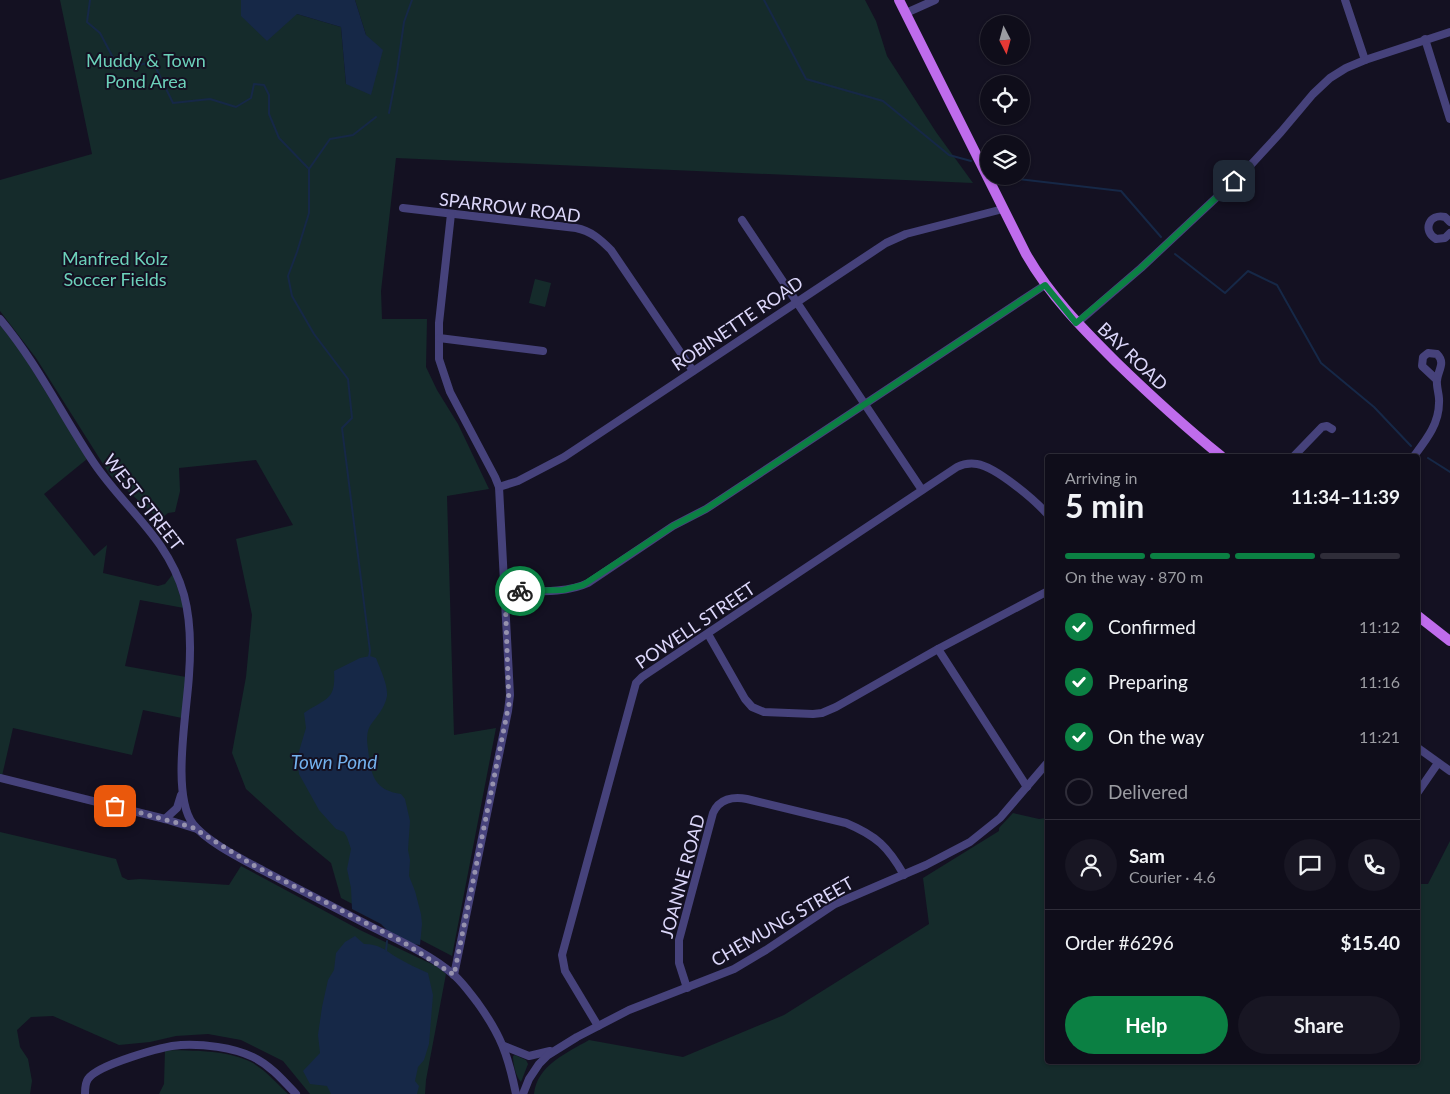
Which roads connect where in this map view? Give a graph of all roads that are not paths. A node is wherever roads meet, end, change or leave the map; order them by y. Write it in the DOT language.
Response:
graph roads {
  1 [pos="899,0"];
  2 [pos="935,0"];
  3 [pos="1345,0"];
  4 [pos="906,13"];
  5 [pos="1450,32"];
  6 [pos="1425,39"];
  7 [pos="1365,60"];
  8 [pos="1450,119"];
  9 [pos="403,208"];
  10 [pos="1004,209"];
  11 [pos="451,214"];
  12 [pos="742,220"];
  13 [pos="1450,220"];
  14 [pos="1450,233"];
  15 [pos="1045,285"];
  16 [pos="796,302"];
  17 [pos="0,319"];
  18 [pos="1076,323"];
  19 [pos="439,338"];
  20 [pos="543,351"];
  21 [pos="693,371"];
  22 [pos="1437,380"];
  23 [pos="865,404"];
  24 [pos="1332,430"];
  25 [pos="1219,454"];
  26 [pos="1296,454"];
  27 [pos="1416,454"];
  28 [pos="499,487"];
  29 [pos="922,490"];
  30 [pos="1045,512"];
  31 [pos="505,592"];
  32 [pos="1045,593"];
  33 [pos="1420,618"];
  34 [pos="708,634"];
  35 [pos="1450,641"];
  36 [pos="938,649"];
  37 [pos="1420,750"];
  38 [pos="1438,763"];
  39 [pos="1045,766"];
  40 [pos="1450,771"];
  41 [pos="0,778"];
  42 [pos="1027,787"];
  43 [pos="182,788"];
  44 [pos="1420,789"];
  45 [pos="165,819"];
  46 [pos="198,830"];
  47 [pos="904,875"];
  48 [pos="454,975"];
  49 [pos="688,988"];
  50 [pos="598,1026"];
  51 [pos="504,1046"];
  52 [pos="561,1047"];
  53 [pos="84,1094"];
  54 [pos="296,1094"];
  55 [pos="516,1094"];
  56 [pos="523,1094"];
  1 -- 4 [label="main road, BAY ROAD"];
  2 -- 4 [label="street"];
  3 -- 7 [label="street"];
  4 -- 10 [label="main road, BAY ROAD"];
  5 -- 6 [label="street"];
  6 -- 7 [label="street"];
  6 -- 8 [label="street"];
  7 -- 18 [label="street"];
  9 -- 11 [label="street, SPARROW ROAD"];
  10 -- 15 [label="main road, BAY ROAD"];
  10 -- 16 [label="street, ROBINETTE ROAD"];
  11 -- 19 [label="street"];
  11 -- 21 [label="street, SPARROW ROAD"];
  12 -- 16 [label="street"];
  13 -- 14 [label="street"];
  15 -- 18 [label="main road, BAY ROAD"];
  15 -- 23 [label="street"];
  16 -- 21 [label="street, ROBINETTE ROAD"];
  16 -- 23 [label="street"];
  17 -- 43 [label="street, WEST STREET"];
  18 -- 25 [label="main road, BAY ROAD"];
  19 -- 20 [label="street"];
  19 -- 28 [label="street"];
  21 -- 28 [label="street, ROBINETTE ROAD"];
  22 -- 27 [label="street"];
  23 -- 29 [label="street"];
  23 -- 31 [label="street"];
  24 -- 26 [label="street"];
  28 -- 31 [label="street"];
  29 -- 30 [label="street, POWELL STREET"];
  29 -- 34 [label="street, POWELL STREET"];
  31 -- 48 [label="street"];
  32 -- 36 [label="street"];
  33 -- 35 [label="main road"];
  34 -- 36 [label="street"];
  34 -- 50 [label="street, POWELL STREET"];
  36 -- 42 [label="street"];
  37 -- 38 [label="street"];
  38 -- 40 [label="street"];
  38 -- 44 [label="street"];
  39 -- 42 [label="street, CHEMUNG STREET"];
  41 -- 45 [label="street"];
  42 -- 47 [label="street, CHEMUNG STREET"];
  43 -- 45 [label="street, WEST STREET"];
  43 -- 46 [label="street, WEST STREET"];
  45 -- 46 [label="street"];
  46 -- 48 [label="street, WEST STREET"];
  47 -- 49 [label="street, CHEMUNG STREET"];
  47 -- 49 [label="street, JOANNE ROAD"];
  48 -- 51 [label="street, WEST STREET"];
  49 -- 50 [label="street, CHEMUNG STREET"];
  50 -- 52 [label="street, CHEMUNG STREET"];
  51 -- 52 [label="street, CHEMUNG STREET"];
  51 -- 55 [label="street, WEST STREET"];
  52 -- 56 [label="street, CHEMUNG STREET"];
  53 -- 54 [label="street"];
}
